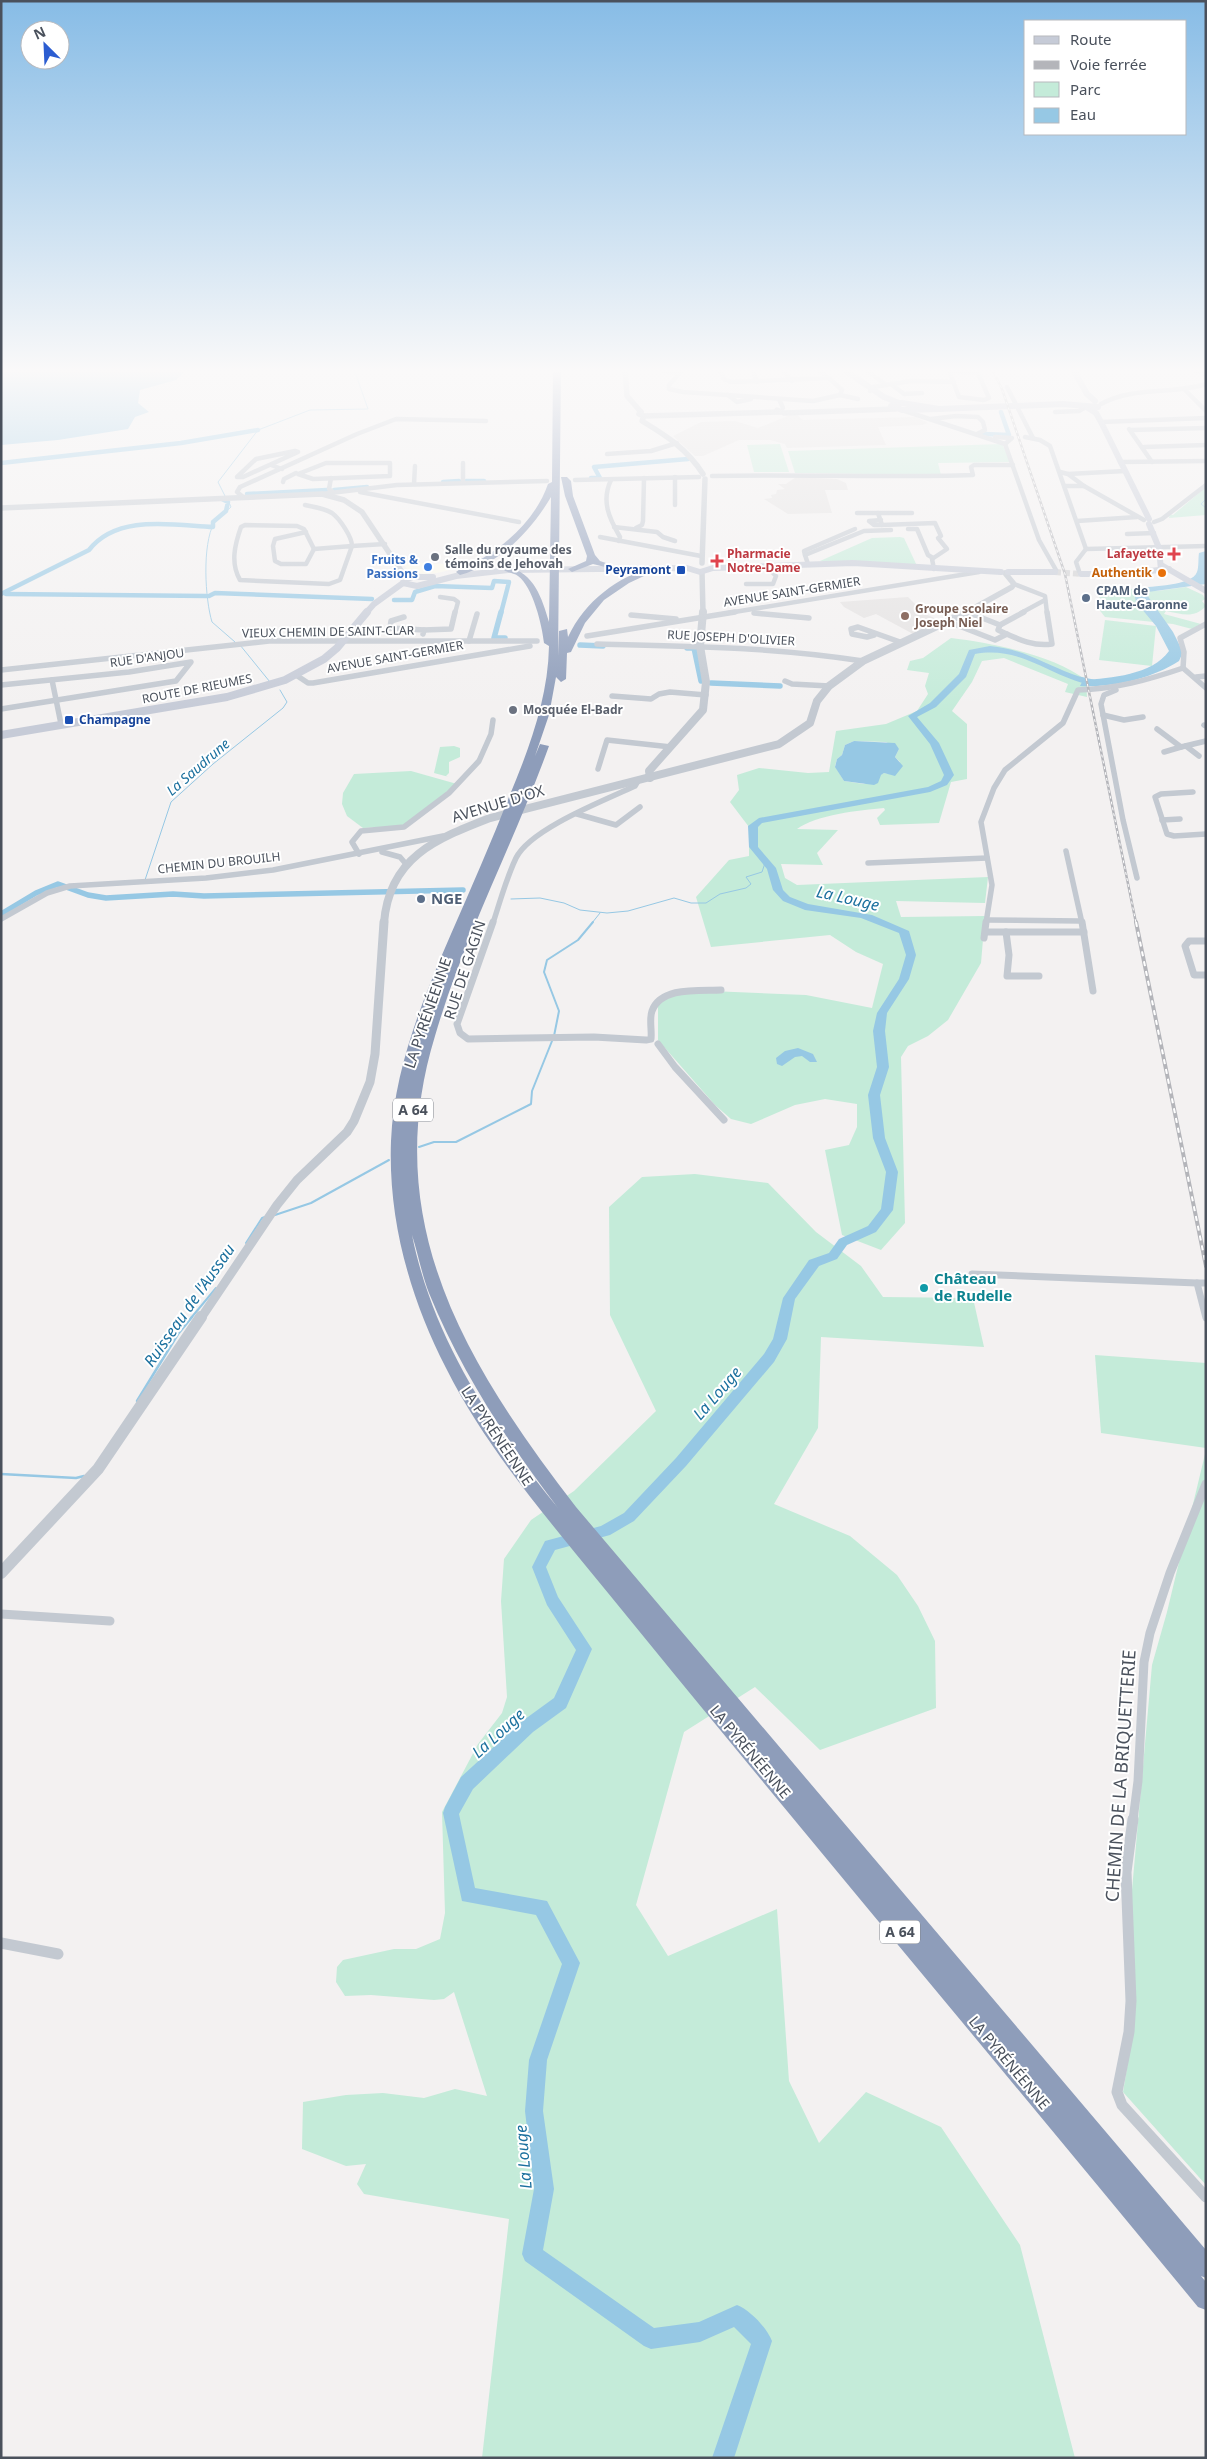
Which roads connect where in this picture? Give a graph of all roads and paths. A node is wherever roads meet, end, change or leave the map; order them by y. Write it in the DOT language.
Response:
graph roads {
  1 [pos="249,484"];
  2 [pos="330,484"];
  3 [pos="414,484"];
  4 [pos="420,484"];
  5 [pos="551,484"];
  6 [pos="556,484"];
  7 [pos="564,484"];
  8 [pos="567,484"];
  9 [pos="610,484"];
  10 [pos="644,484"];
  11 [pos="674,484"];
  12 [pos="702,484"];
  13 [pos="1020,484"];
  14 [pos="1081,484"];
  15 [pos="1130,484"];
  16 [pos="1206,485"];
  17 [pos="1065,486"];
  18 [pos="1084,486"];
  19 [pos="360,490"];
  20 [pos="333,493"];
  21 [pos="242,496"];
  22 [pos="305,505"];
  23 [pos="675,505"];
  24 [pos="1,508"];
  25 [pos="912,512"];
  26 [pos="857,513"];
  27 [pos="878,513"];
  28 [pos="1077,520"];
  29 [pos="1146,520"];
  30 [pos="519,522"];
  31 [pos="881,523"];
  32 [pos="614,527"];
  33 [pos="636,528"];
  34 [pos="867,528"];
  35 [pos="306,532"];
  36 [pos="1154,533"];
  37 [pos="1127,534"];
  38 [pos="600,537"];
  39 [pos="619,541"];
  40 [pos="675,541"];
  41 [pos="385,544"];
  42 [pos="352,546"];
  43 [pos="1206,546"];
  44 [pos="1158,548"];
  45 [pos="314,549"];
  46 [pos="1086,549"];
  47 [pos="591,556"];
  48 [pos="933,558"];
  49 [pos="706,563"];
  50 [pos="306,564"];
  51 [pos="808,564"];
  52 [pos="583,566"];
  53 [pos="606,566"];
  54 [pos="766,566"];
  55 [pos="400,568"];
  56 [pos="548,568"];
  57 [pos="572,568"];
  58 [pos="655,568"];
  59 [pos="693,568"];
  60 [pos="934,569"];
  61 [pos="1165,569"];
  62 [pos="508,570"];
  63 [pos="303,571"];
  64 [pos="1056,571"];
  65 [pos="460,572"];
  66 [pos="702,572"];
  67 [pos="1005,572"];
  68 [pos="1080,572"];
  69 [pos="963,573"];
  70 [pos="420,579"];
  71 [pos="564,580"];
  72 [pos="404,581"];
  73 [pos="746,584"];
  74 [pos="1014,584"];
  75 [pos="414,586"];
  76 [pos="1202,590"];
  77 [pos="440,597"];
  78 [pos="1045,600"];
  79 [pos="1031,608"];
  80 [pos="370,609"];
  81 [pos="747,610"];
  82 [pos="1047,611"];
  83 [pos="967,612"];
  84 [pos="477,614"];
  85 [pos="631,615"];
  86 [pos="404,617"];
  87 [pos="703,618"];
  88 [pos="809,618"];
  89 [pos="564,620"];
  90 [pos="688,620"];
  91 [pos="949,622"];
  92 [pos="1206,624"];
  93 [pos="1000,625"];
  94 [pos="424,630"];
  95 [pos="1007,634"];
  96 [pos="874,635"];
  97 [pos="587,636"];
  98 [pos="343,641"];
  99 [pos="421,641"];
  100 [pos="469,641"];
  101 [pos="538,641"];
  102 [pos="900,642"];
  103 [pos="597,644"];
  104 [pos="530,646"];
  105 [pos="700,646"];
  106 [pos="748,649"];
  107 [pos="748,657"];
  108 [pos="563,659"];
  109 [pos="862,661"];
  110 [pos="1183,668"];
  111 [pos="1,670"];
  112 [pos="553,671"];
  113 [pos="296,675"];
  114 [pos="1206,676"];
  115 [pos="1196,677"];
  116 [pos="52,680"];
  117 [pos="785,681"];
  118 [pos="1141,682"];
  119 [pos="1,685"];
  120 [pos="829,686"];
  121 [pos="1206,688"];
  122 [pos="706,695"];
  123 [pos="612,696"];
  124 [pos="57,700"];
  125 [pos="1,709"];
  126 [pos="1103,715"];
  127 [pos="1144,717"];
  128 [pos="493,720"];
  129 [pos="61,724"];
  130 [pos="1157,729"];
  131 [pos="1,735"];
  132 [pos="1206,741"];
  133 [pos="644,744"];
  134 [pos="671,747"];
  135 [pos="1183,747"];
  136 [pos="1164,752"];
  137 [pos="641,753"];
  138 [pos="1199,756"];
  139 [pos="598,769"];
  140 [pos="650,778"];
  141 [pos="638,781"];
  142 [pos="1193,792"];
  143 [pos="640,807"];
  144 [pos="577,814"];
  145 [pos="1180,819"];
  146 [pos="1162,820"];
  147 [pos="1206,834"];
  148 [pos="444,836"];
  149 [pos="400,846"];
  150 [pos="375,851"];
  151 [pos="1066,851"];
  152 [pos="418,853"];
  153 [pos="359,854"];
  154 [pos="400,857"];
  155 [pos="987,858"];
  156 [pos="868,863"];
  157 [pos="406,864"];
  158 [pos="1137,878"];
  159 [pos="1,919"];
  160 [pos="988,920"];
  161 [pos="1080,921"];
  162 [pos="1006,932"];
  163 [pos="1084,932"];
  164 [pos="1206,941"];
  165 [pos="1206,975"];
  166 [pos="1039,976"];
  167 [pos="721,990"];
  168 [pos="1093,991"];
  169 [pos="646,1040"];
  170 [pos="658,1044"];
  171 [pos="670,1047"];
  172 [pos="724,1120"];
  173 [pos="972,1274"];
  174 [pos="1196,1283"];
  175 [pos="1206,1284"];
  176 [pos="1206,1318"];
  177 [pos="1206,1484"];
  178 [pos="602,1562"];
  179 [pos="1,1573"];
  180 [pos="1,1614"];
  181 [pos="110,1622"];
  182 [pos="1,1943"];
  183 [pos="58,1954"];
  184 [pos="1206,2197"];
  185 [pos="1206,2267"];
  186 [pos="1206,2299"];
  1 -- 21 [label="street"];
  2 -- 20 [label="street"];
  3 -- 4 [label="street"];
  3 -- 19 [label="street"];
  5 -- 65 [label="highway"];
  6 -- 112 [label="highway, LA PYRÉNÉENNE / A 64"];
  7 -- 71 [label="highway"];
  8 -- 47 [label="highway"];
  9 -- 32 [label="street"];
  10 -- 33 [label="street"];
  11 -- 23 [label="street"];
  12 -- 49 [label="street"];
  13 -- 64 [label="street"];
  14 -- 18 [label="street"];
  15 -- 29 [label="main road"];
  16 -- 29 [label="street"];
  17 -- 18 [label="street"];
  17 -- 28 [label="street"];
  18 -- 29 [label="street"];
  19 -- 20 [label="street"];
  19 -- 20 [label="street"];
  19 -- 30 [label="street"];
  20 -- 21 [label="street"];
  20 -- 41 [label="street"];
  21 -- 24 [label="street"];
  22 -- 42 [label="street"];
  25 -- 27 [label="street"];
  26 -- 27 [label="street"];
  27 -- 31 [label="street"];
  28 -- 29 [label="street"];
  28 -- 46 [label="street"];
  29 -- 36 [label="main road"];
  31 -- 34 [label="street"];
  31 -- 48 [label="street"];
  32 -- 33 [label="street"];
  32 -- 39 [label="street"];
  33 -- 40 [label="street"];
  34 -- 48 [label="street"];
  34 -- 51 [label="street"];
  35 -- 42 [label="street"];
  35 -- 45 [label="street"];
  35 -- 50 [label="street"];
  36 -- 37 [label="street"];
  36 -- 44 [label="main road"];
  38 -- 39 [label="street"];
  39 -- 49 [label="street"];
  41 -- 42 [label="street"];
  41 -- 55 [label="street"];
  42 -- 45 [label="street"];
  43 -- 44 [label="street"];
  44 -- 46 [label="street"];
  44 -- 61 [label="main road"];
  45 -- 50 [label="street"];
  46 -- 68 [label="street"];
  47 -- 52 [label="highway"];
  47 -- 53 [label="highway"];
  48 -- 60 [label="street"];
  49 -- 54 [label="main road"];
  49 -- 59 [label="main road"];
  49 -- 66 [label="main road"];
  50 -- 63 [label="street"];
  51 -- 54 [label="main road"];
  51 -- 60 [label="main road"];
  52 -- 53 [label="main road"];
  52 -- 57 [label="highway"];
  53 -- 59 [label="main road"];
  54 -- 73 [label="street"];
  55 -- 70 [label="street"];
  55 -- 72 [label="street"];
  56 -- 57 [label="main road"];
  56 -- 62 [label="main road"];
  56 -- 65 [label="main road"];
  57 -- 58 [label="main road"];
  58 -- 59 [label="main road"];
  58 -- 108 [label="highway"];
  59 -- 66 [label="main road"];
  60 -- 69 [label="main road"];
  61 -- 68 [label="main road"];
  61 -- 76 [label="main road"];
  62 -- 70 [label="main road"];
  62 -- 112 [label="highway"];
  64 -- 67 [label="main road"];
  65 -- 70 [label="main road"];
  66 -- 87 [label="street"];
  67 -- 69 [label="main road"];
  67 -- 74 [label="street"];
  69 -- 81 [label="street, AVENUE SAINT-GERMIER"];
  70 -- 72 [label="main road"];
  70 -- 75 [label="main road"];
  72 -- 75 [label="main road"];
  72 -- 80 [label="main road, ROUTE DE RIEUMES"];
  74 -- 78 [label="street"];
  74 -- 83 [label="street, AVENUE D'OX"];
  75 -- 80 [label="main road, ROUTE DE RIEUMES"];
  77 -- 94 [label="street"];
  78 -- 79 [label="street"];
  78 -- 82 [label="street"];
  79 -- 82 [label="street"];
  79 -- 93 [label="street"];
  80 -- 98 [label="main road, ROUTE DE RIEUMES"];
  81 -- 87 [label="street, AVENUE SAINT-GERMIER"];
  81 -- 88 [label="street"];
  82 -- 95 [label="street"];
  83 -- 91 [label="street, AVENUE D'OX"];
  83 -- 93 [label="street"];
  84 -- 100 [label="street"];
  85 -- 90 [label="street"];
  86 -- 94 [label="street"];
  87 -- 90 [label="street, AVENUE SAINT-GERMIER"];
  87 -- 105 [label="street"];
  89 -- 108 [label="highway, LA PYRÉNÉENNE / A 64"];
  90 -- 97 [label="street, AVENUE SAINT-GERMIER"];
  91 -- 95 [label="street"];
  91 -- 102 [label="street, AVENUE D'OX"];
  92 -- 110 [label="street"];
  93 -- 95 [label="street"];
  94 -- 99 [label="street"];
  96 -- 102 [label="street"];
  98 -- 99 [label="street, VIEUX CHEMIN DE SAINT-CLAR"];
  98 -- 111 [label="street, VIEUX CHEMIN DE SAINT-CLAR"];
  98 -- 113 [label="main road, ROUTE DE RIEUMES"];
  99 -- 100 [label="street, VIEUX CHEMIN DE SAINT-CLAR"];
  100 -- 101 [label="street, VIEUX CHEMIN DE SAINT-CLAR"];
  102 -- 109 [label="street, AVENUE D'OX"];
  103 -- 105 [label="street, RUE JOSEPH D'OLIVIER"];
  104 -- 113 [label="street, AVENUE SAINT-GERMIER"];
  105 -- 106 [label="street, RUE JOSEPH D'OLIVIER"];
  105 -- 122 [label="street"];
  106 -- 107 [label="street"];
  106 -- 109 [label="street, RUE JOSEPH D'OLIVIER"];
  108 -- 178 [label="highway, LA PYRÉNÉENNE / A 64"];
  109 -- 120 [label="street, AVENUE D'OX"];
  110 -- 115 [label="street"];
  110 -- 118 [label="street"];
  112 -- 178 [label="highway, LA PYRÉNÉENNE / A 64"];
  113 -- 129 [label="main road, ROUTE DE RIEUMES"];
  114 -- 115 [label="street"];
  115 -- 121 [label="street"];
  116 -- 119 [label="street"];
  116 -- 124 [label="street"];
  116 -- 124 [label="street, RUE D'ANJOU"];
  117 -- 120 [label="street"];
  118 -- 126 [label="street"];
  118 -- 155 [label="street"];
  120 -- 140 [label="street, AVENUE D'OX"];
  122 -- 123 [label="street"];
  122 -- 134 [label="street"];
  124 -- 125 [label="street"];
  124 -- 129 [label="street"];
  126 -- 127 [label="street"];
  126 -- 158 [label="street"];
  128 -- 153 [label="street"];
  129 -- 131 [label="main road, ROUTE DE RIEUMES"];
  130 -- 135 [label="street"];
  132 -- 135 [label="street"];
  133 -- 134 [label="street"];
  133 -- 137 [label="street"];
  133 -- 139 [label="street"];
  134 -- 140 [label="street"];
  135 -- 136 [label="street"];
  135 -- 138 [label="street"];
  140 -- 141 [label="street, AVENUE D'OX"];
  141 -- 144 [label="street, RUE DE GAGIN"];
  141 -- 148 [label="street, AVENUE D'OX"];
  142 -- 146 [label="street"];
  143 -- 144 [label="street"];
  144 -- 169 [label="street, RUE DE GAGIN"];
  145 -- 146 [label="street"];
  146 -- 147 [label="street"];
  148 -- 149 [label="street, CHEMIN DU BROUILH"];
  148 -- 152 [label="street, AVENUE D'OX"];
  149 -- 150 [label="street, CHEMIN DU BROUILH"];
  149 -- 152 [label="street"];
  150 -- 153 [label="street, CHEMIN DU BROUILH"];
  150 -- 154 [label="street"];
  151 -- 161 [label="street"];
  152 -- 154 [label="street"];
  152 -- 157 [label="street, AVENUE D'OX"];
  153 -- 159 [label="street, CHEMIN DU BROUILH"];
  154 -- 157 [label="street"];
  155 -- 156 [label="street"];
  155 -- 160 [label="street"];
  157 -- 179 [label="street, AVENUE D'OX"];
  160 -- 161 [label="street"];
  160 -- 162 [label="street"];
  161 -- 163 [label="street"];
  162 -- 163 [label="street"];
  162 -- 166 [label="street"];
  163 -- 168 [label="street"];
  164 -- 165 [label="street"];
  167 -- 169 [label="street"];
  169 -- 170 [label="street, RUE DE GAGIN"];
  170 -- 171 [label="street, RUE DE GAGIN"];
  170 -- 172 [label="street"];
  173 -- 174 [label="street"];
  174 -- 175 [label="street"];
  174 -- 176 [label="street"];
  177 -- 184 [label="street, CHEMIN DE LA BRIQUETTERIE"];
  178 -- 185 [label="highway, LA PYRÉNÉENNE / A 64"];
  178 -- 186 [label="highway, LA PYRÉNÉENNE / A 64"];
  180 -- 181 [label="street"];
  182 -- 183 [label="street"];
}
